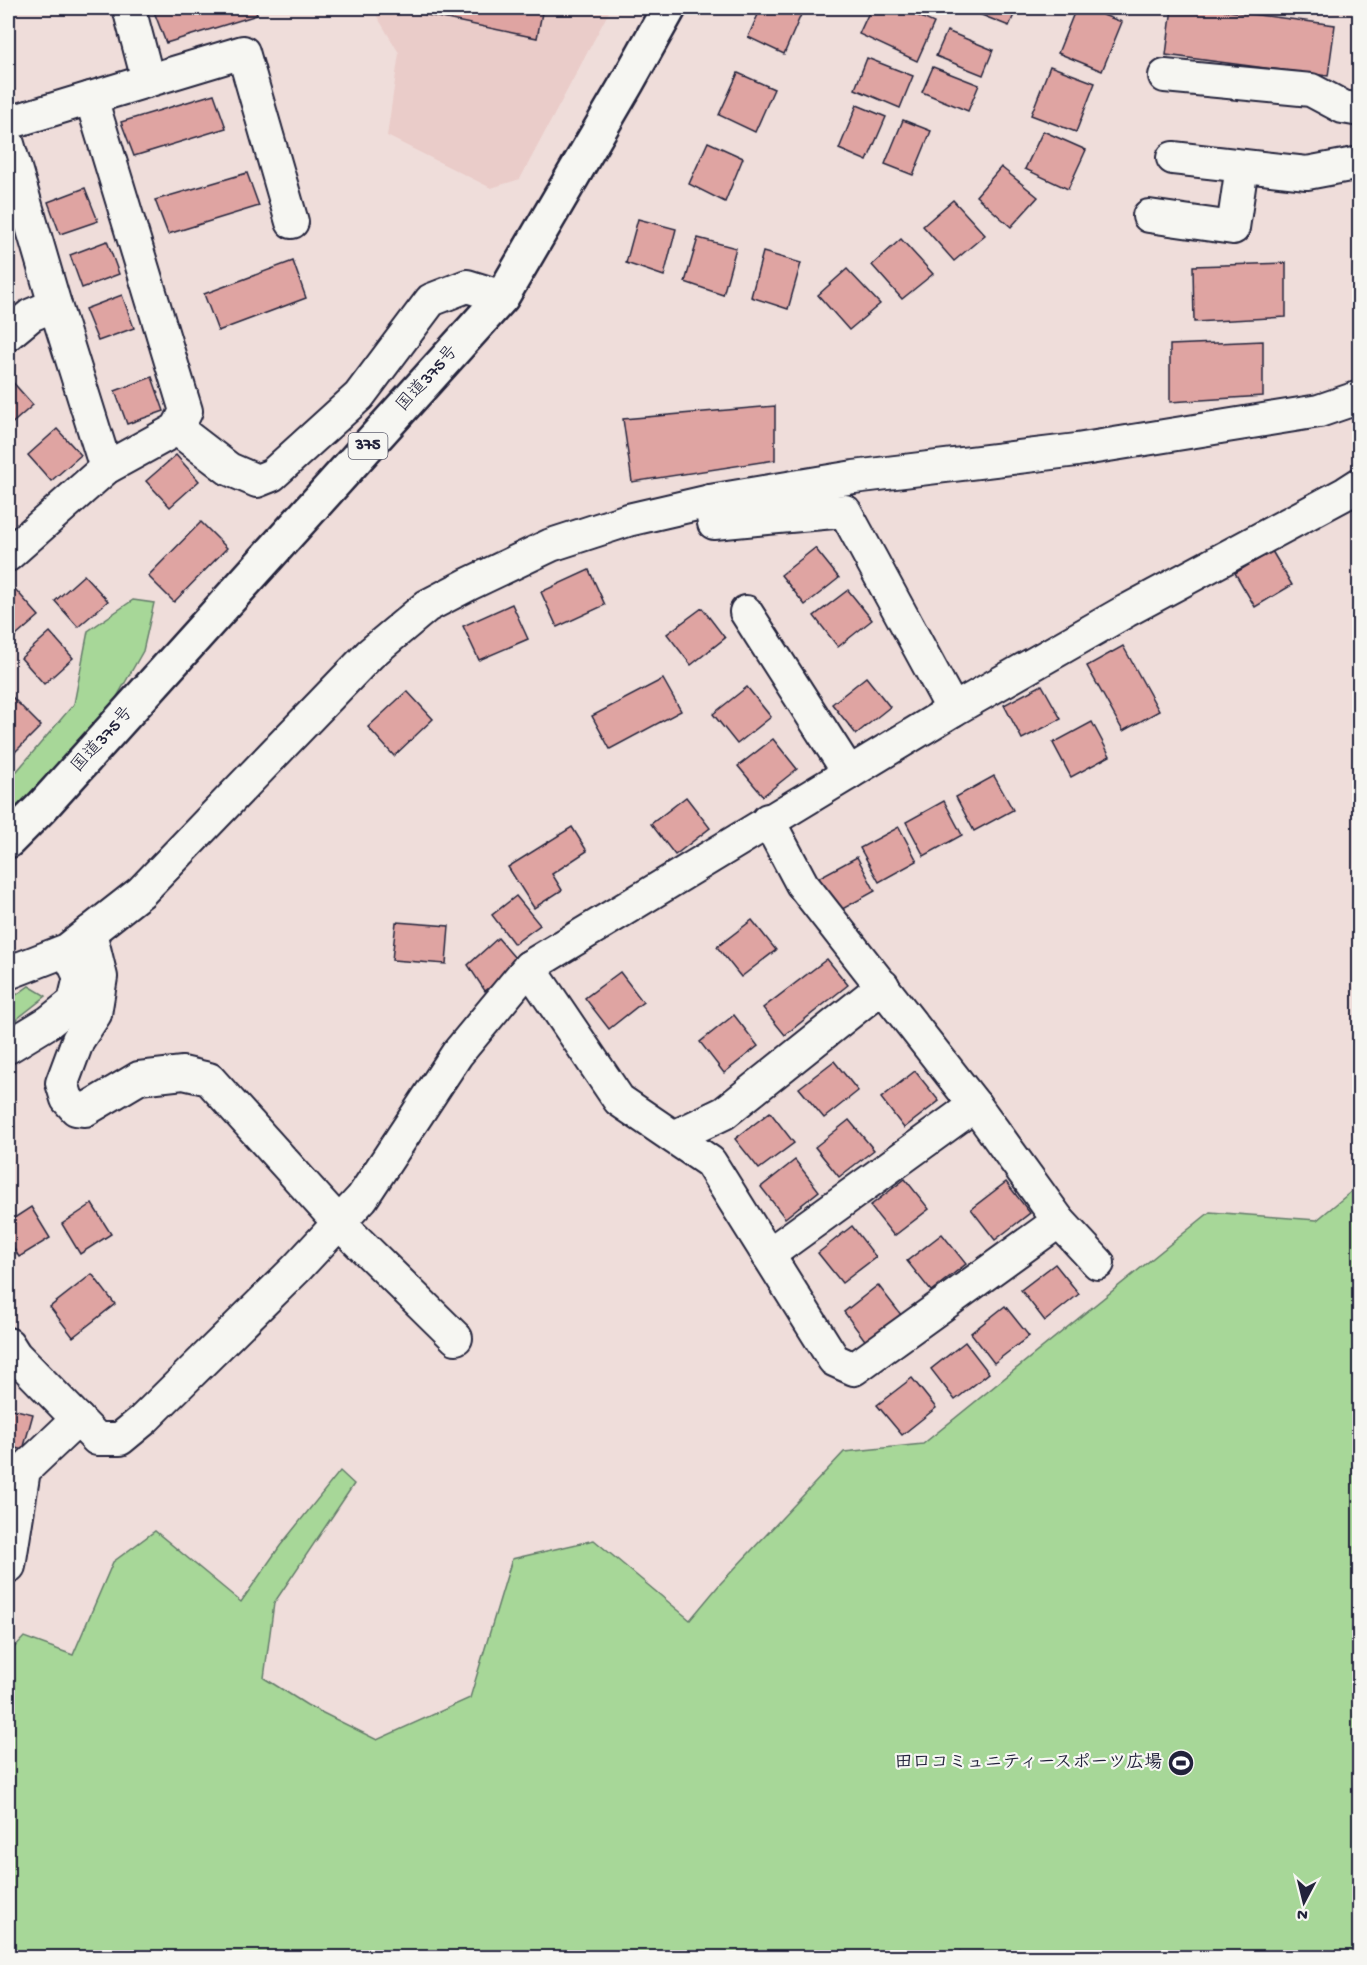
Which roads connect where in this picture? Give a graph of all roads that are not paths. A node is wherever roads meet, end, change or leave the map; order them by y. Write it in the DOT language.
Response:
graph roads {
  1 [pos="129,8"];
  2 [pos="669,8"];
  3 [pos="1165,76"];
  4 [pos="148,80"];
  5 [pos="91,98"];
  6 [pos="1359,110"];
  7 [pos="8,123"];
  8 [pos="8,144"];
  9 [pos="1173,158"];
  10 [pos="1359,163"];
  11 [pos="1242,166"];
  12 [pos="1149,216"];
  13 [pos="292,222"];
  14 [pos="502,297"];
  15 [pos="55,305"];
  16 [pos="8,334"];
  17 [pos="1359,397"];
  18 [pos="177,429"];
  19 [pos="106,468"];
  20 [pos="1359,484"];
  21 [pos="710,501"];
  22 [pos="8,555"];
  23 [pos="746,612"];
  24 [pos="953,710"];
  25 [pos="849,773"];
  26 [pos="768,820"];
  27 [pos="8,841"];
  28 [pos="78,941"];
  29 [pos="529,967"];
  30 [pos="8,974"];
  31 [pos="883,986"];
  32 [pos="8,1047"];
  33 [pos="975,1105"];
  34 [pos="674,1137"];
  35 [pos="1059,1221"];
  36 [pos="339,1223"];
  37 [pos="768,1255"];
  38 [pos="1098,1263"];
  39 [pos="456,1338"];
  40 [pos="8,1344"];
  41 [pos="78,1419"];
  42 [pos="9,1566"];
  1 -- 4 [label="street"];
  2 -- 14 [label="highway, 国道375号 / 375"];
  3 -- 6 [label="street"];
  4 -- 5 [label="street"];
  4 -- 13 [label="street"];
  5 -- 7 [label="street"];
  5 -- 18 [label="street"];
  8 -- 15 [label="street"];
  9 -- 11 [label="street"];
  10 -- 11 [label="street"];
  11 -- 12 [label="street"];
  14 -- 18 [label="street"];
  14 -- 27 [label="highway, 国道375号 / 375"];
  15 -- 16 [label="street"];
  15 -- 19 [label="street"];
  17 -- 21 [label="street"];
  18 -- 19 [label="street"];
  19 -- 22 [label="street"];
  20 -- 24 [label="street"];
  21 -- 24 [label="street"];
  21 -- 28 [label="street"];
  23 -- 25 [label="street"];
  24 -- 25 [label="street"];
  25 -- 26 [label="street"];
  26 -- 29 [label="street"];
  26 -- 31 [label="street"];
  28 -- 30 [label="street"];
  28 -- 32 [label="street"];
  28 -- 36 [label="street"];
  29 -- 34 [label="street"];
  29 -- 36 [label="street"];
  31 -- 33 [label="street"];
  31 -- 34 [label="street"];
  33 -- 35 [label="street"];
  33 -- 37 [label="street"];
  34 -- 37 [label="street"];
  35 -- 37 [label="street"];
  35 -- 38 [label="street"];
  36 -- 39 [label="street"];
  36 -- 41 [label="street"];
  40 -- 41 [label="street"];
  41 -- 42 [label="street"];
}
